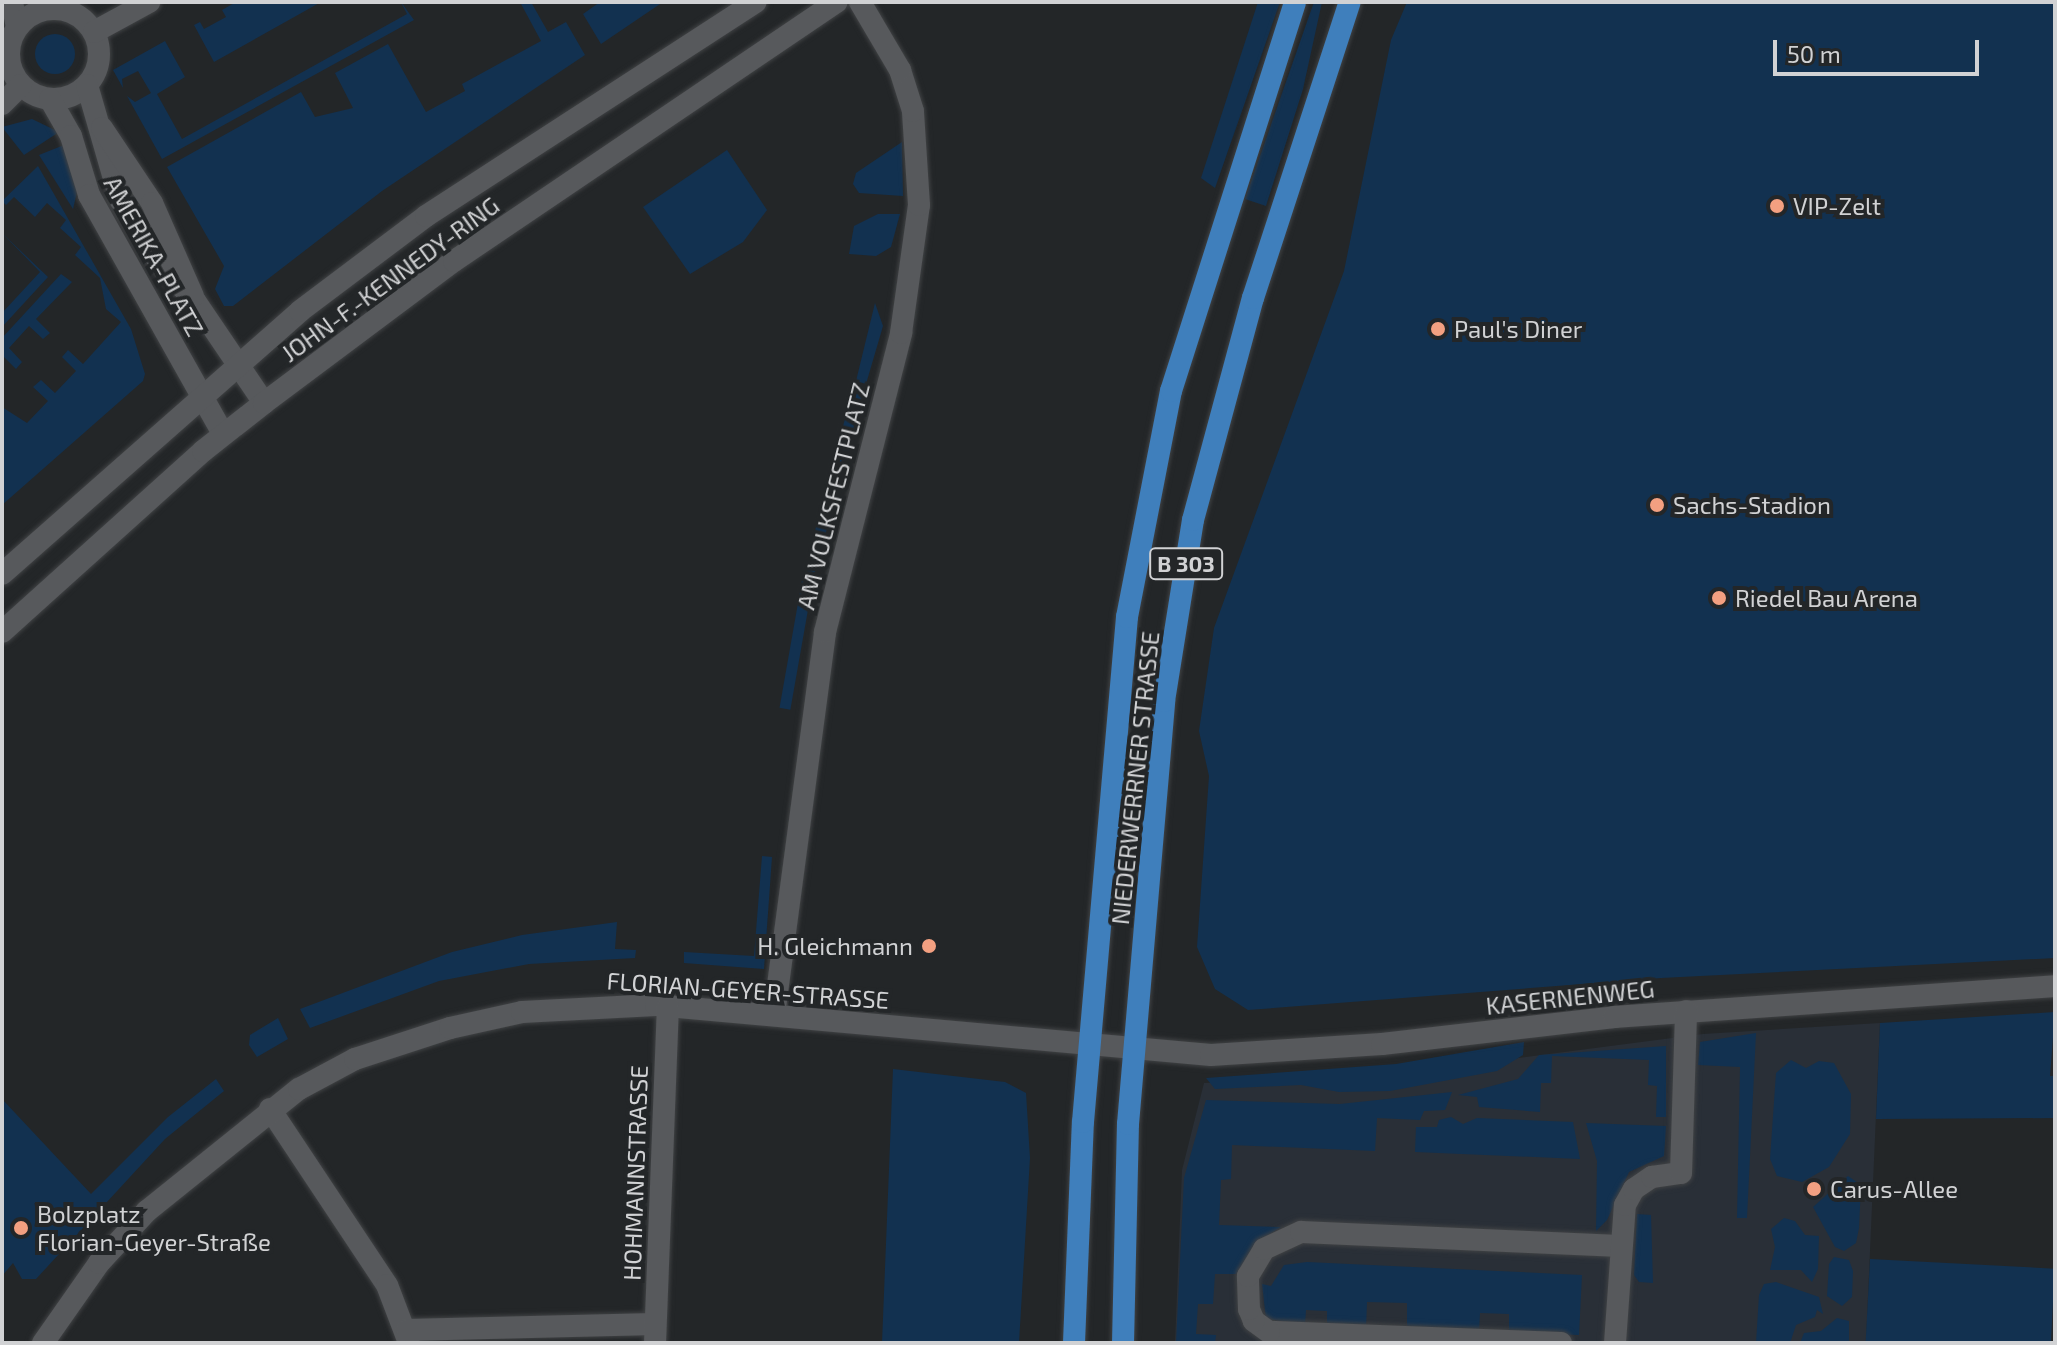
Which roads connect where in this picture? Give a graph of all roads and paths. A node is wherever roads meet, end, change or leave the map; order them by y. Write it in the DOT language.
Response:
graph roads {
  1 [pos="12,2"];
  2 [pos="149,2"];
  3 [pos="756,2"];
  4 [pos="836,2"];
  5 [pos="860,2"];
  6 [pos="1295,2"];
  7 [pos="1350,2"];
  8 [pos="55,5"];
  9 [pos="17,27"];
  10 [pos="94,32"];
  11 [pos="21,85"];
  12 [pos="87,85"];
  13 [pos="50,99"];
  14 [pos="2,104"];
  15 [pos="238,365"];
  16 [pos="202,396"];
  17 [pos="264,403"];
  18 [pos="223,434"];
  19 [pos="2,574"];
  20 [pos="2,632"];
  21 [pos="2055,986"];
  22 [pos="668,1006"];
  23 [pos="1686,1011"];
  24 [pos="774,1015"];
  25 [pos="1091,1046"];
  26 [pos="1136,1050"];
  27 [pos="270,1109"];
  28 [pos="1620,1246"];
  29 [pos="655,1334"];
  30 [pos="404,1339"];
  31 [pos="43,1343"];
  32 [pos="1074,1343"];
  33 [pos="1123,1343"];
  34 [pos="1561,1343"];
  35 [pos="1615,1343"];
  1 -- 9 [label="street"];
  2 -- 10 [label="street"];
  3 -- 15 [label="street, JOHN-F.-KENNEDY-RING"];
  4 -- 17 [label="street, JOHN-F.-KENNEDY-RING"];
  5 -- 24 [label="street, AM VOLKSFESTPLATZ"];
  6 -- 25 [label="main road, NIEDERWERRNER STRASSE / B 303"];
  7 -- 26 [label="main road, NIEDERWERRNER STRASSE / B 303"];
  8 -- 9 [label="street"];
  8 -- 10 [label="street"];
  9 -- 11 [label="street"];
  10 -- 12 [label="street"];
  11 -- 13 [label="street"];
  11 -- 14 [label="street"];
  12 -- 13 [label="street"];
  12 -- 15 [label="street, AMERIKA-PLATZ"];
  13 -- 16 [label="street, AMERIKA-PLATZ"];
  15 -- 16 [label="street, JOHN-F.-KENNEDY-RING"];
  15 -- 17 [label="street, AMERIKA-PLATZ"];
  16 -- 18 [label="street, AMERIKA-PLATZ"];
  16 -- 19 [label="street, JOHN-F.-KENNEDY-RING"];
  17 -- 18 [label="street, JOHN-F.-KENNEDY-RING"];
  18 -- 20 [label="street, JOHN-F.-KENNEDY-RING"];
  21 -- 23 [label="street, KASERNENWEG"];
  22 -- 24 [label="street, FLORIAN-GEYER-STRASSE"];
  22 -- 27 [label="street, FLORIAN-GEYER-STRASSE"];
  22 -- 29 [label="street, HOHMANNSTRASSE"];
  23 -- 26 [label="street, KASERNENWEG"];
  23 -- 28 [label="street"];
  24 -- 25 [label="street, FLORIAN-GEYER-STRASSE"];
  25 -- 26 [label="street, KASERNENWEG"];
  25 -- 32 [label="main road, NIEDERWERRNER STRASSE / B 303"];
  26 -- 33 [label="main road, NIEDERWERRNER STRASSE / B 303"];
  27 -- 30 [label="street"];
  27 -- 31 [label="street, FLORIAN-GEYER-STRASSE"];
  28 -- 34 [label="street"];
  28 -- 35 [label="street"];
  29 -- 30 [label="street"];
}
